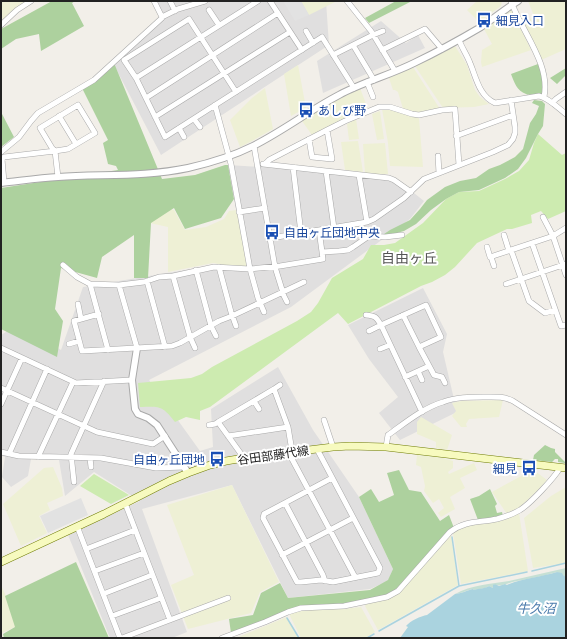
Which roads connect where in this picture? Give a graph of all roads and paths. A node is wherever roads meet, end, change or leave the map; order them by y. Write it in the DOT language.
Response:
graph roads {
  1 [pos="31,1"];
  2 [pos="154,1"];
  3 [pos="170,1"];
  4 [pos="205,1"];
  5 [pos="258,1"];
  6 [pos="270,1"];
  7 [pos="347,1"];
  8 [pos="518,1"];
  9 [pos="192,3"];
  10 [pos="512,3"];
  11 [pos="209,10"];
  12 [pos="175,11"];
  13 [pos="278,13"];
  14 [pos="162,17"];
  15 [pos="1,25"];
  16 [pos="219,25"];
  17 [pos="306,31"];
  18 [pos="383,31"];
  19 [pos="290,32"];
  20 [pos="373,35"];
  21 [pos="201,37"];
  22 [pos="459,40"];
  23 [pos="313,42"];
  24 [pos="353,45"];
  25 [pos="442,49"];
  26 [pos="302,50"];
  27 [pos="382,50"];
  28 [pos="212,55"];
  29 [pos="333,55"];
  30 [pos="395,71"];
  31 [pos="224,73"];
  32 [pos="136,78"];
  33 [pos="370,81"];
  34 [pos="354,88"];
  35 [pos="236,92"];
  36 [pos="566,92"];
  37 [pos="373,97"];
  38 [pos="544,97"];
  39 [pos="146,98"];
  40 [pos="511,100"];
  41 [pos="552,103"];
  42 [pos="215,106"];
  43 [pos="566,114"];
  44 [pos="513,115"];
  45 [pos="59,116"];
  46 [pos="156,117"];
  47 [pos="194,118"];
  48 [pos="200,127"];
  49 [pos="179,128"];
  50 [pos="327,130"];
  51 [pos="456,136"];
  52 [pos="184,137"];
  53 [pos="309,139"];
  54 [pos="76,144"];
  55 [pos="254,146"];
  56 [pos="55,151"];
  57 [pos="1,152"];
  58 [pos="438,156"];
  59 [pos="229,157"];
  60 [pos="258,163"];
  61 [pos="265,164"];
  62 [pos="459,165"];
  63 [pos="293,167"];
  64 [pos="326,171"];
  65 [pos="439,173"];
  66 [pos="359,175"];
  67 [pos="58,177"];
  68 [pos="3,182"];
  69 [pos="411,192"];
  70 [pos="266,208"];
  71 [pos="239,212"];
  72 [pos="544,217"];
  73 [pos="367,222"];
  74 [pos="334,228"];
  75 [pos="566,228"];
  76 [pos="319,230"];
  77 [pos="301,233"];
  78 [pos="504,235"];
  79 [pos="402,236"];
  80 [pos="552,236"];
  81 [pos="270,238"];
  82 [pos="532,243"];
  83 [pos="487,247"];
  84 [pos="510,251"];
  85 [pos="322,252"];
  86 [pos="491,257"];
  87 [pos="564,264"];
  88 [pos="63,265"];
  89 [pos="276,266"];
  90 [pos="494,266"];
  91 [pos="219,267"];
  92 [pos="250,269"];
  93 [pos="196,270"];
  94 [pos="542,272"];
  95 [pos="566,275"];
  96 [pos="173,276"];
  97 [pos="521,279"];
  98 [pos="147,281"];
  99 [pos="304,282"];
  100 [pos="90,284"];
  101 [pos="506,284"];
  102 [pos="119,285"];
  103 [pos="282,292"];
  104 [pos="287,302"];
  105 [pos="259,303"];
  106 [pos="78,304"];
  107 [pos="555,310"];
  108 [pos="264,312"];
  109 [pos="99,314"];
  110 [pos="366,315"];
  111 [pos="404,315"];
  112 [pos="232,316"];
  113 [pos="81,319"];
  114 [pos="566,325"];
  115 [pos="211,326"];
  116 [pos="236,326"];
  117 [pos="381,326"];
  118 [pos="369,331"];
  119 [pos="216,336"];
  120 [pos="190,337"];
  121 [pos="80,341"];
  122 [pos="69,344"];
  123 [pos="390,345"];
  124 [pos="165,347"];
  125 [pos="419,347"];
  126 [pos="1,348"];
  127 [pos="137,348"];
  128 [pos="195,348"];
  129 [pos="380,349"];
  130 [pos="108,350"];
  131 [pos="22,358"];
  132 [pos="429,366"];
  133 [pos="47,369"];
  134 [pos="418,371"];
  135 [pos="405,377"];
  136 [pos="132,380"];
  137 [pos="422,380"];
  138 [pos="73,382"];
  139 [pos="104,382"];
  140 [pos="445,382"];
  141 [pos="280,385"];
  142 [pos="1,388"];
  143 [pos="274,389"];
  144 [pos="7,390"];
  145 [pos="254,401"];
  146 [pos="32,402"];
  147 [pos="1,404"];
  148 [pos="259,409"];
  149 [pos="422,412"];
  150 [pos="58,414"];
  151 [pos="324,420"];
  152 [pos="218,422"];
  153 [pos="209,425"];
  154 [pos="84,426"];
  155 [pos="288,427"];
  156 [pos="566,435"];
  157 [pos="165,436"];
  158 [pos="228,436"];
  159 [pos="333,447"];
  160 [pos="386,447"];
  161 [pos="317,449"];
  162 [pos="1,452"];
  163 [pos="291,452"];
  164 [pos="8,454"];
  165 [pos="38,457"];
  166 [pos="71,457"];
  167 [pos="90,458"];
  168 [pos="244,458"];
  169 [pos="91,467"];
  170 [pos="563,468"];
  171 [pos="186,470"];
  172 [pos="332,478"];
  173 [pos="74,482"];
  174 [pos="309,490"];
  175 [pos="285,503"];
  176 [pos="125,504"];
  177 [pos="353,518"];
  178 [pos="77,526"];
  179 [pos="135,530"];
  180 [pos="330,530"];
  181 [pos="306,543"];
  182 [pos="86,549"];
  183 [pos="144,553"];
  184 [pos="282,555"];
  185 [pos="1,562"];
  186 [pos="94,571"];
  187 [pos="152,575"];
  188 [pos="355,577"];
  189 [pos="325,581"];
  190 [pos="103,594"];
  191 [pos="161,598"];
  192 [pos="228,598"];
  193 [pos="112,616"];
  194 [pos="170,620"];
  195 [pos="121,638"];
  196 [pos="222,638"];
  1 -- 15 [label="street"];
  2 -- 14 [label="street"];
  3 -- 12 [label="street"];
  4 -- 9 [label="street"];
  5 -- 16 [label="street"];
  6 -- 13 [label="street"];
  7 -- 20 [label="street"];
  8 -- 10 [label="street"];
  9 -- 12 [label="street"];
  10 -- 22 [label="street"];
  10 -- 38 [label="street"];
  11 -- 16 [label="street"];
  12 -- 14 [label="street"];
  13 -- 19 [label="street"];
  13 -- 28 [label="street"];
  14 -- 57 [label="street"];
  16 -- 21 [label="street"];
  17 -- 23 [label="street"];
  18 -- 20 [label="street"];
  19 -- 26 [label="street"];
  19 -- 31 [label="street"];
  20 -- 24 [label="street"];
  20 -- 27 [label="street"];
  21 -- 28 [label="street"];
  21 -- 32 [label="street"];
  21 -- 32 [label="street"];
  22 -- 25 [label="street"];
  22 -- 40 [label="street"];
  23 -- 26 [label="street"];
  23 -- 29 [label="street"];
  24 -- 29 [label="street"];
  24 -- 33 [label="street"];
  25 -- 27 [label="street"];
  25 -- 30 [label="street"];
  26 -- 35 [label="street"];
  27 -- 30 [label="street"];
  28 -- 31 [label="street"];
  28 -- 39 [label="street"];
  29 -- 34 [label="street"];
  30 -- 33 [label="street"];
  31 -- 35 [label="street"];
  31 -- 46 [label="street"];
  32 -- 39 [label="street"];
  33 -- 34 [label="street"];
  33 -- 37 [label="street"];
  34 -- 55 [label="street"];
  35 -- 42 [label="street"];
  36 -- 41 [label="street"];
  38 -- 40 [label="street"];
  38 -- 41 [label="street"];
  39 -- 46 [label="street"];
  40 -- 44 [label="street"];
  41 -- 43 [label="street"];
  42 -- 47 [label="street"];
  42 -- 59 [label="street"];
  44 -- 51 [label="street"];
  44 -- 62 [label="street"];
  45 -- 54 [label="street"];
  45 -- 54 [label="street"];
  45 -- 56 [label="street"];
  46 -- 49 [label="street"];
  47 -- 48 [label="street"];
  47 -- 49 [label="street"];
  49 -- 52 [label="street"];
  50 -- 51 [label="street"];
  50 -- 53 [label="street"];
  50 -- 53 [label="street"];
  51 -- 62 [label="street"];
  53 -- 61 [label="street"];
  54 -- 56 [label="street"];
  55 -- 59 [label="street"];
  55 -- 60 [label="street"];
  56 -- 67 [label="street"];
  56 -- 68 [label="street"];
  58 -- 65 [label="street"];
  59 -- 67 [label="street"];
  59 -- 71 [label="street"];
  60 -- 61 [label="street"];
  60 -- 70 [label="street"];
  61 -- 63 [label="street"];
  62 -- 65 [label="street"];
  63 -- 64 [label="street"];
  63 -- 77 [label="street"];
  64 -- 66 [label="street"];
  64 -- 74 [label="street"];
  65 -- 69 [label="street"];
  66 -- 69 [label="street"];
  66 -- 73 [label="street"];
  67 -- 68 [label="street"];
  69 -- 73 [label="street"];
  70 -- 71 [label="street"];
  70 -- 81 [label="street"];
  71 -- 92 [label="street"];
  72 -- 80 [label="street"];
  73 -- 74 [label="street"];
  74 -- 76 [label="street"];
  75 -- 80 [label="street"];
  76 -- 77 [label="street"];
  76 -- 85 [label="street"];
  77 -- 81 [label="street"];
  78 -- 84 [label="street"];
  79 -- 85 [label="street"];
  80 -- 82 [label="street"];
  80 -- 87 [label="street"];
  81 -- 89 [label="street"];
  82 -- 84 [label="street"];
  82 -- 94 [label="street"];
  83 -- 86 [label="street"];
  84 -- 86 [label="street"];
  84 -- 97 [label="street"];
  85 -- 89 [label="street"];
  86 -- 90 [label="street"];
  87 -- 94 [label="street"];
  87 -- 95 [label="street"];
  88 -- 100 [label="street"];
  89 -- 92 [label="street"];
  89 -- 103 [label="street"];
  91 -- 92 [label="street"];
  91 -- 93 [label="street"];
  91 -- 112 [label="street"];
  92 -- 105 [label="street"];
  93 -- 96 [label="street"];
  93 -- 115 [label="street"];
  94 -- 97 [label="street"];
  94 -- 107 [label="street"];
  96 -- 98 [label="street"];
  96 -- 120 [label="street"];
  97 -- 101 [label="street"];
  97 -- 107 [label="street"];
  98 -- 102 [label="street"];
  98 -- 124 [label="street"];
  99 -- 103 [label="street"];
  100 -- 102 [label="street"];
  100 -- 109 [label="street"];
  102 -- 127 [label="street"];
  103 -- 104 [label="street"];
  103 -- 105 [label="street"];
  105 -- 108 [label="street"];
  105 -- 112 [label="street"];
  106 -- 113 [label="street"];
  107 -- 114 [label="street"];
  109 -- 113 [label="street"];
  109 -- 130 [label="street"];
  110 -- 117 [label="street"];
  111 -- 117 [label="street"];
  111 -- 125 [label="street"];
  111 -- 125 [label="street"];
  112 -- 115 [label="street"];
  112 -- 116 [label="street"];
  113 -- 121 [label="street"];
  115 -- 119 [label="street"];
  115 -- 120 [label="street"];
  117 -- 118 [label="street"];
  117 -- 123 [label="street"];
  120 -- 124 [label="street"];
  120 -- 128 [label="street"];
  121 -- 122 [label="street"];
  121 -- 130 [label="street"];
  123 -- 129 [label="street"];
  123 -- 135 [label="street"];
  124 -- 127 [label="street"];
  125 -- 132 [label="street"];
  126 -- 131 [label="street"];
  127 -- 130 [label="street"];
  127 -- 136 [label="street"];
  131 -- 133 [label="street"];
  131 -- 144 [label="street"];
  132 -- 134 [label="street"];
  132 -- 140 [label="street"];
  133 -- 138 [label="street"];
  133 -- 146 [label="street"];
  134 -- 135 [label="street"];
  134 -- 137 [label="street"];
  135 -- 149 [label="street"];
  136 -- 139 [label="street"];
  136 -- 157 [label="street"];
  138 -- 139 [label="street"];
  138 -- 150 [label="street"];
  139 -- 154 [label="street"];
  141 -- 143 [label="street"];
  142 -- 144 [label="street"];
  143 -- 145 [label="street"];
  143 -- 155 [label="street"];
  144 -- 146 [label="street"];
  144 -- 147 [label="street"];
  145 -- 148 [label="street"];
  145 -- 152 [label="street"];
  146 -- 150 [label="street"];
  146 -- 164 [label="street"];
  149 -- 156 [label="street"];
  149 -- 160 [label="street"];
  150 -- 154 [label="street"];
  150 -- 165 [label="street"];
  151 -- 159 [label="street"];
  152 -- 153 [label="street"];
  152 -- 158 [label="street"];
  154 -- 157 [label="street"];
  154 -- 166 [label="street"];
  155 -- 158 [label="street"];
  155 -- 163 [label="street"];
  157 -- 171 [label="street"];
  158 -- 168 [label="street"];
  159 -- 160 [label="main road, 谷田部藤代線"];
  159 -- 161 [label="main road, 谷田部藤代線"];
  160 -- 170 [label="main road, 谷田部藤代線"];
  161 -- 163 [label="main road, 谷田部藤代線"];
  161 -- 172 [label="street"];
  162 -- 164 [label="street"];
  163 -- 168 [label="main road, 谷田部藤代線"];
  163 -- 174 [label="street"];
  164 -- 165 [label="street"];
  165 -- 166 [label="street"];
  166 -- 167 [label="street"];
  166 -- 173 [label="street"];
  167 -- 169 [label="street"];
  167 -- 171 [label="street"];
  168 -- 171 [label="main road, 谷田部藤代線"];
  170 -- 196 [label="street"];
  171 -- 176 [label="main road, 谷田部藤代線"];
  172 -- 174 [label="street"];
  172 -- 177 [label="street"];
  174 -- 175 [label="street"];
  174 -- 180 [label="street"];
  175 -- 181 [label="street"];
  175 -- 184 [label="street"];
  176 -- 178 [label="main road, 谷田部藤代線"];
  176 -- 179 [label="street"];
  177 -- 180 [label="street"];
  177 -- 188 [label="street"];
  178 -- 182 [label="street"];
  178 -- 185 [label="main road, 谷田部藤代線"];
  179 -- 182 [label="street"];
  179 -- 183 [label="street"];
  180 -- 181 [label="street"];
  180 -- 188 [label="street"];
  181 -- 184 [label="street"];
  181 -- 189 [label="street"];
  182 -- 186 [label="street"];
  183 -- 186 [label="street"];
  183 -- 187 [label="street"];
  184 -- 189 [label="street"];
  186 -- 190 [label="street"];
  187 -- 190 [label="street"];
  187 -- 191 [label="street"];
  188 -- 189 [label="street"];
  190 -- 193 [label="street"];
  191 -- 193 [label="street"];
  191 -- 194 [label="street"];
  192 -- 194 [label="street"];
  193 -- 195 [label="street"];
  194 -- 195 [label="street"];
}
